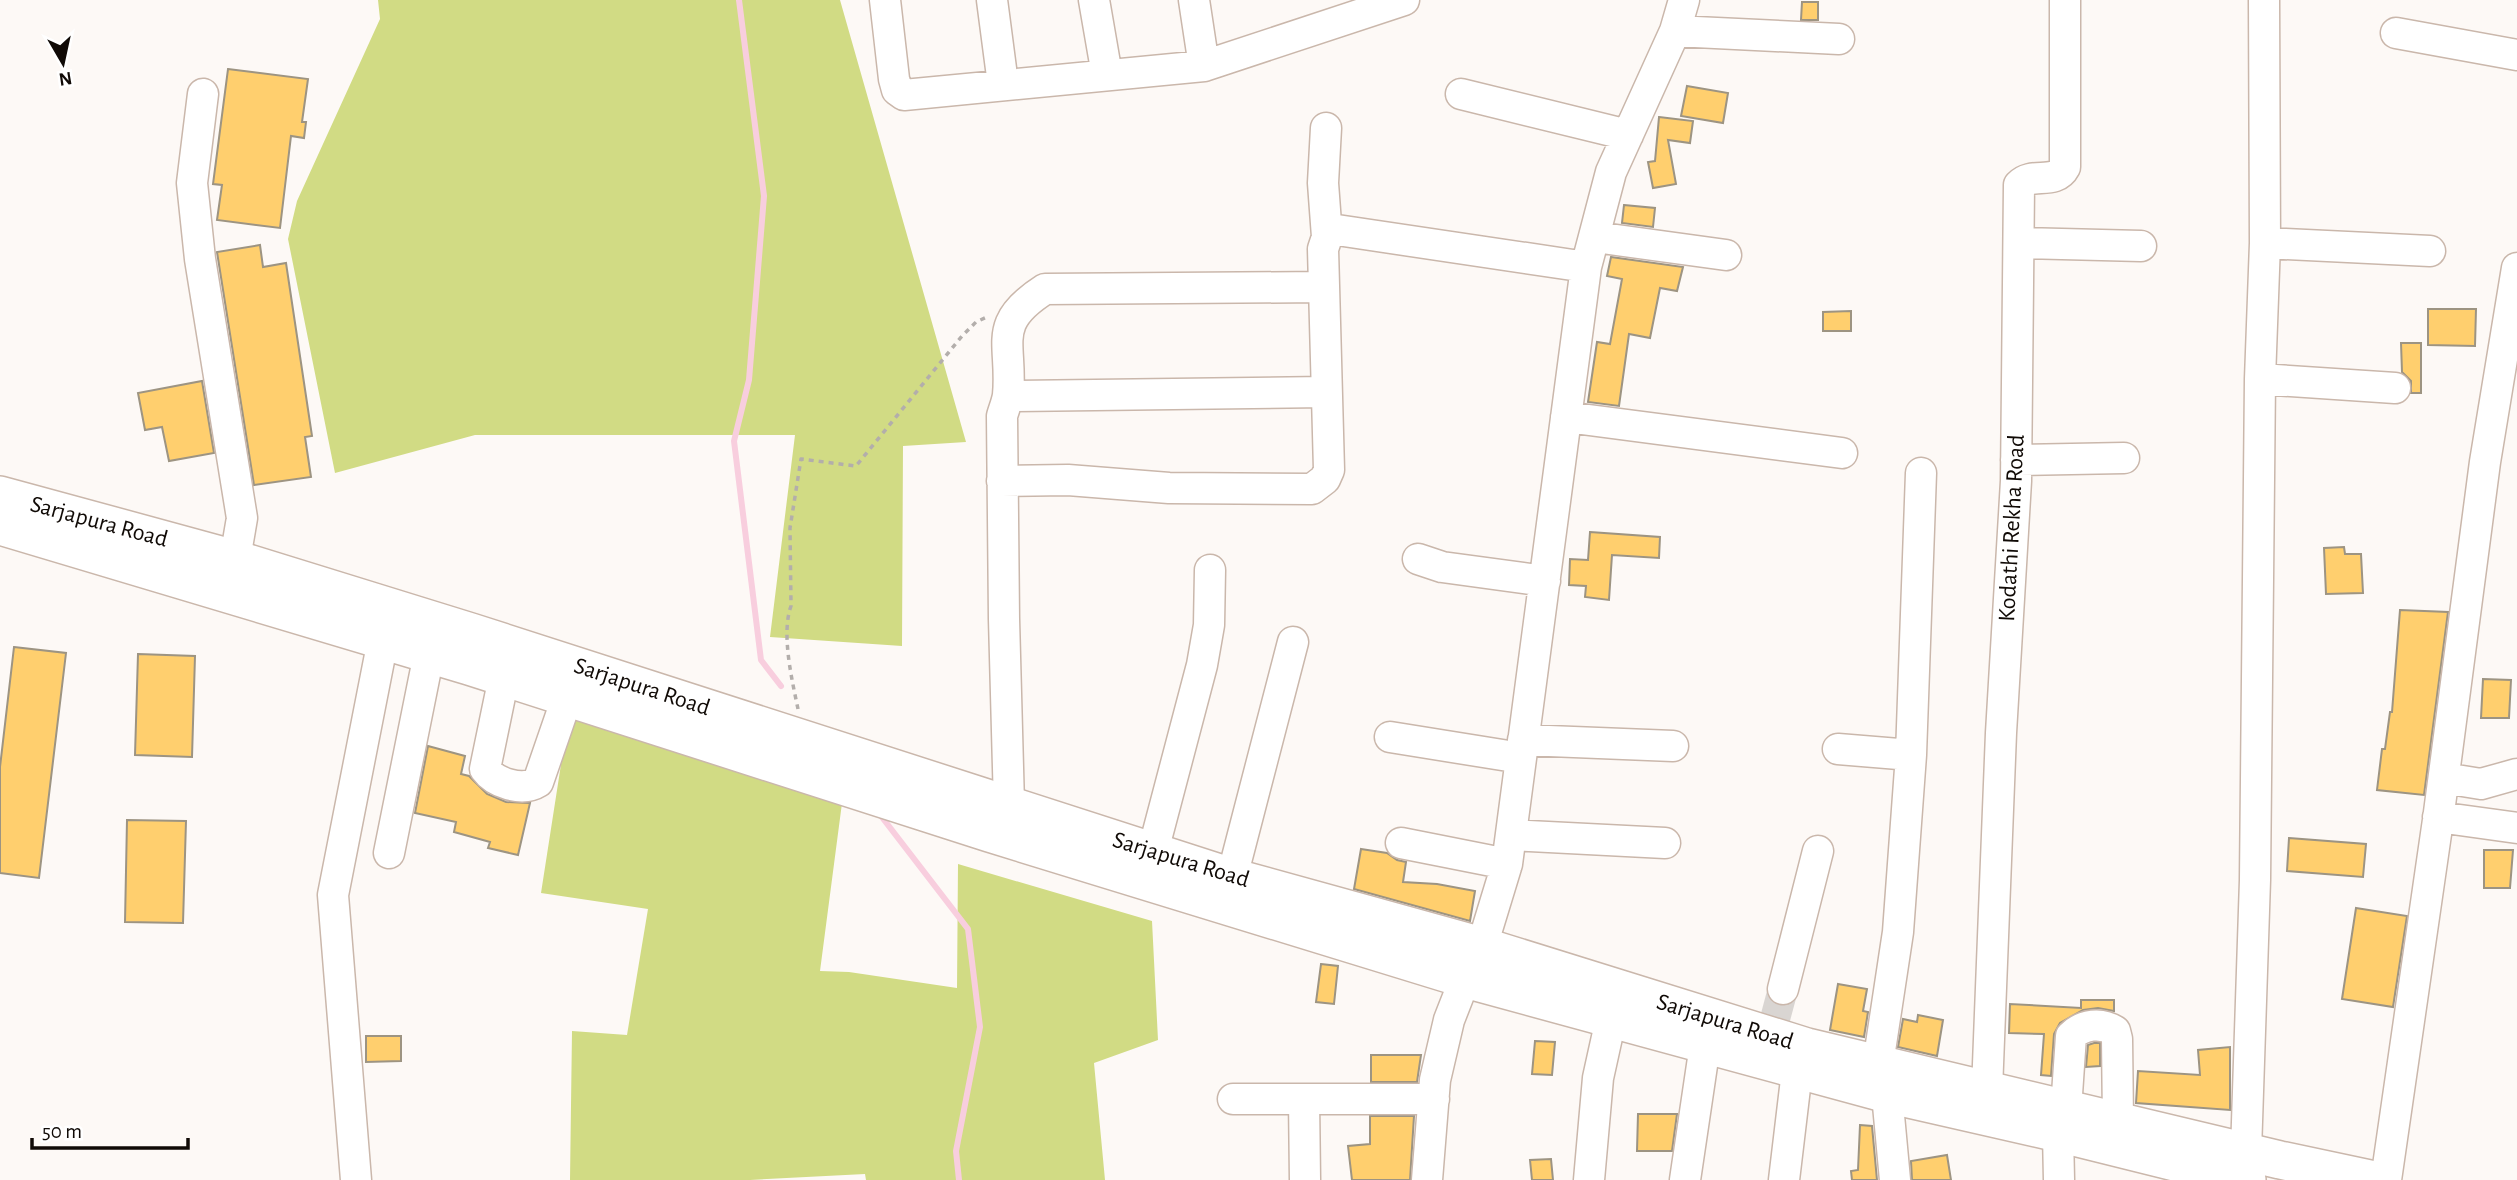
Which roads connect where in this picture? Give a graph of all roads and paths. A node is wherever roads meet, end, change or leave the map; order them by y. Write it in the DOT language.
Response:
graph roads {
  1 [pos="885,0"];
  2 [pos="992,0"];
  3 [pos="1094,0"];
  4 [pos="1194,0"];
  5 [pos="1404,0"];
  6 [pos="1684,0"];
  7 [pos="2065,0"];
  8 [pos="2264,0"];
  9 [pos="1675,31"];
  10 [pos="2396,33"];
  11 [pos="1839,39"];
  12 [pos="2517,55"];
  13 [pos="1204,66"];
  14 [pos="1107,75"];
  15 [pos="1003,84"];
  16 [pos="203,94"];
  17 [pos="1461,94"];
  18 [pos="1326,128"];
  19 [pos="1628,135"];
  20 [pos="1327,237"];
  21 [pos="1595,237"];
  22 [pos="2019,243"];
  23 [pos="2265,243"];
  24 [pos="2141,246"];
  25 [pos="2430,251"];
  26 [pos="1726,255"];
  27 [pos="1586,267"];
  28 [pos="2517,268"];
  29 [pos="1324,286"];
  30 [pos="1020,309"];
  31 [pos="2510,361"];
  32 [pos="2260,379"];
  33 [pos="2395,388"];
  34 [pos="1325,392"];
  35 [pos="1008,396"];
  36 [pos="1566,417"];
  37 [pos="1842,453"];
  38 [pos="2124,458"];
  39 [pos="2016,460"];
  40 [pos="1921,473"];
  41 [pos="1002,481"];
  42 [pos="0,495"];
  43 [pos="0,526"];
  44 [pos="235,559"];
  45 [pos="1418,559"];
  46 [pos="1210,570"];
  47 [pos="1545,581"];
  48 [pos="274,589"];
  49 [pos="383,640"];
  50 [pos="1293,642"];
  51 [pos="429,654"];
  52 [pos="504,677"];
  53 [pos="567,698"];
  54 [pos="1390,737"];
  55 [pos="804,739"];
  56 [pos="1673,746"];
  57 [pos="1522,749"];
  58 [pos="1838,749"];
  59 [pos="1911,755"];
  60 [pos="2517,774"];
  61 [pos="2444,778"];
  62 [pos="1009,805"];
  63 [pos="2438,817"];
  64 [pos="2517,828"];
  65 [pos="1401,843"];
  66 [pos="1665,843"];
  67 [pos="1509,849"];
  68 [pos="1153,851"];
  69 [pos="1818,851"];
  70 [pos="389,853"];
  71 [pos="1232,877"];
  72 [pos="1482,946"];
  73 [pos="1465,979"];
  74 [pos="1783,989"];
  75 [pos="1611,1019"];
  76 [pos="1705,1045"];
  77 [pos="1802,1059"];
  78 [pos="1883,1079"];
  79 [pos="1987,1090"];
  80 [pos="1233,1098"];
  81 [pos="1304,1099"];
  82 [pos="1434,1099"];
  83 [pos="2062,1121"];
  84 [pos="2118,1121"];
  85 [pos="2246,1166"];
  86 [pos="356,1180"];
  87 [pos="1305,1180"];
  88 [pos="1427,1180"];
  89 [pos="1590,1180"];
  90 [pos="1685,1180"];
  91 [pos="1784,1180"];
  92 [pos="1895,1180"];
  93 [pos="2059,1180"];
  94 [pos="2375,1180"];
  95 [pos="2386,1180"];
  1 -- 15 [label="street"];
  2 -- 15 [label="street"];
  3 -- 14 [label="street"];
  4 -- 13 [label="street"];
  5 -- 13 [label="street"];
  6 -- 9 [label="street"];
  7 -- 22 [label="street, Kodathi Rekha Road"];
  8 -- 23 [label="street"];
  9 -- 11 [label="street"];
  9 -- 19 [label="street"];
  10 -- 12 [label="street"];
  13 -- 14 [label="street"];
  14 -- 15 [label="street"];
  16 -- 44 [label="street"];
  17 -- 19 [label="street"];
  18 -- 20 [label="street"];
  19 -- 21 [label="street"];
  20 -- 27 [label="street"];
  20 -- 29 [label="street"];
  21 -- 26 [label="street"];
  21 -- 27 [label="street"];
  22 -- 24 [label="street"];
  22 -- 39 [label="street, Kodathi Rekha Road"];
  23 -- 25 [label="street"];
  23 -- 32 [label="street"];
  27 -- 36 [label="street"];
  28 -- 31 [label="street"];
  29 -- 30 [label="street"];
  29 -- 34 [label="street"];
  30 -- 35 [label="street"];
  30 -- 55 [label="path"];
  31 -- 61 [label="street"];
  32 -- 33 [label="street"];
  32 -- 85 [label="street"];
  34 -- 35 [label="street"];
  34 -- 41 [label="street"];
  35 -- 41 [label="street"];
  36 -- 37 [label="street"];
  36 -- 47 [label="street"];
  38 -- 39 [label="street"];
  39 -- 79 [label="street, Kodathi Rekha Road"];
  40 -- 59 [label="street"];
  41 -- 62 [label="street"];
  42 -- 44 [label="main road, Sarjapura Road"];
  43 -- 48 [label="main road, Sarjapura Road"];
  44 -- 48 [label="main road, Sarjapura Road"];
  45 -- 47 [label="street"];
  46 -- 68 [label="street"];
  47 -- 57 [label="street"];
  48 -- 49 [label="main road, Sarjapura Road"];
  48 -- 55 [label="main road, Sarjapura Road"];
  49 -- 51 [label="main road, Sarjapura Road"];
  49 -- 86 [label="street"];
  50 -- 71 [label="street"];
  51 -- 52 [label="main road, Sarjapura Road"];
  51 -- 70 [label="street"];
  52 -- 53 [label="main road, Sarjapura Road"];
  52 -- 53 [label="street"];
  53 -- 73 [label="main road, Sarjapura Road"];
  54 -- 57 [label="street"];
  55 -- 62 [label="main road, Sarjapura Road"];
  56 -- 57 [label="street"];
  57 -- 67 [label="street"];
  58 -- 59 [label="street"];
  59 -- 78 [label="street"];
  60 -- 61 [label="street"];
  61 -- 63 [label="street"];
  62 -- 68 [label="main road, Sarjapura Road"];
  63 -- 64 [label="street"];
  63 -- 95 [label="street"];
  65 -- 67 [label="street"];
  66 -- 67 [label="street"];
  67 -- 72 [label="street"];
  68 -- 71 [label="main road, Sarjapura Road"];
  69 -- 74 [label="street"];
  71 -- 72 [label="main road, Sarjapura Road"];
  72 -- 73 [label="street"];
  72 -- 77 [label="main road, Sarjapura Road"];
  73 -- 75 [label="main road, Sarjapura Road"];
  73 -- 82 [label="street"];
  75 -- 76 [label="main road, Sarjapura Road"];
  75 -- 89 [label="street"];
  76 -- 77 [label="main road, Sarjapura Road"];
  76 -- 90 [label="street"];
  77 -- 78 [label="main road, Sarjapura Road"];
  77 -- 91 [label="street"];
  78 -- 79 [label="main road, Sarjapura Road"];
  78 -- 83 [label="main road, Sarjapura Road"];
  78 -- 92 [label="street"];
  79 -- 83 [label="main road, Sarjapura Road"];
  80 -- 81 [label="street"];
  81 -- 82 [label="street"];
  81 -- 87 [label="street"];
  82 -- 88 [label="street"];
  83 -- 84 [label="main road, Sarjapura Road"];
  83 -- 84 [label="street"];
  83 -- 85 [label="main road, Sarjapura Road"];
  83 -- 93 [label="street"];
  84 -- 85 [label="main road, Sarjapura Road"];
  85 -- 94 [label="main road, Sarjapura Road"];
}
